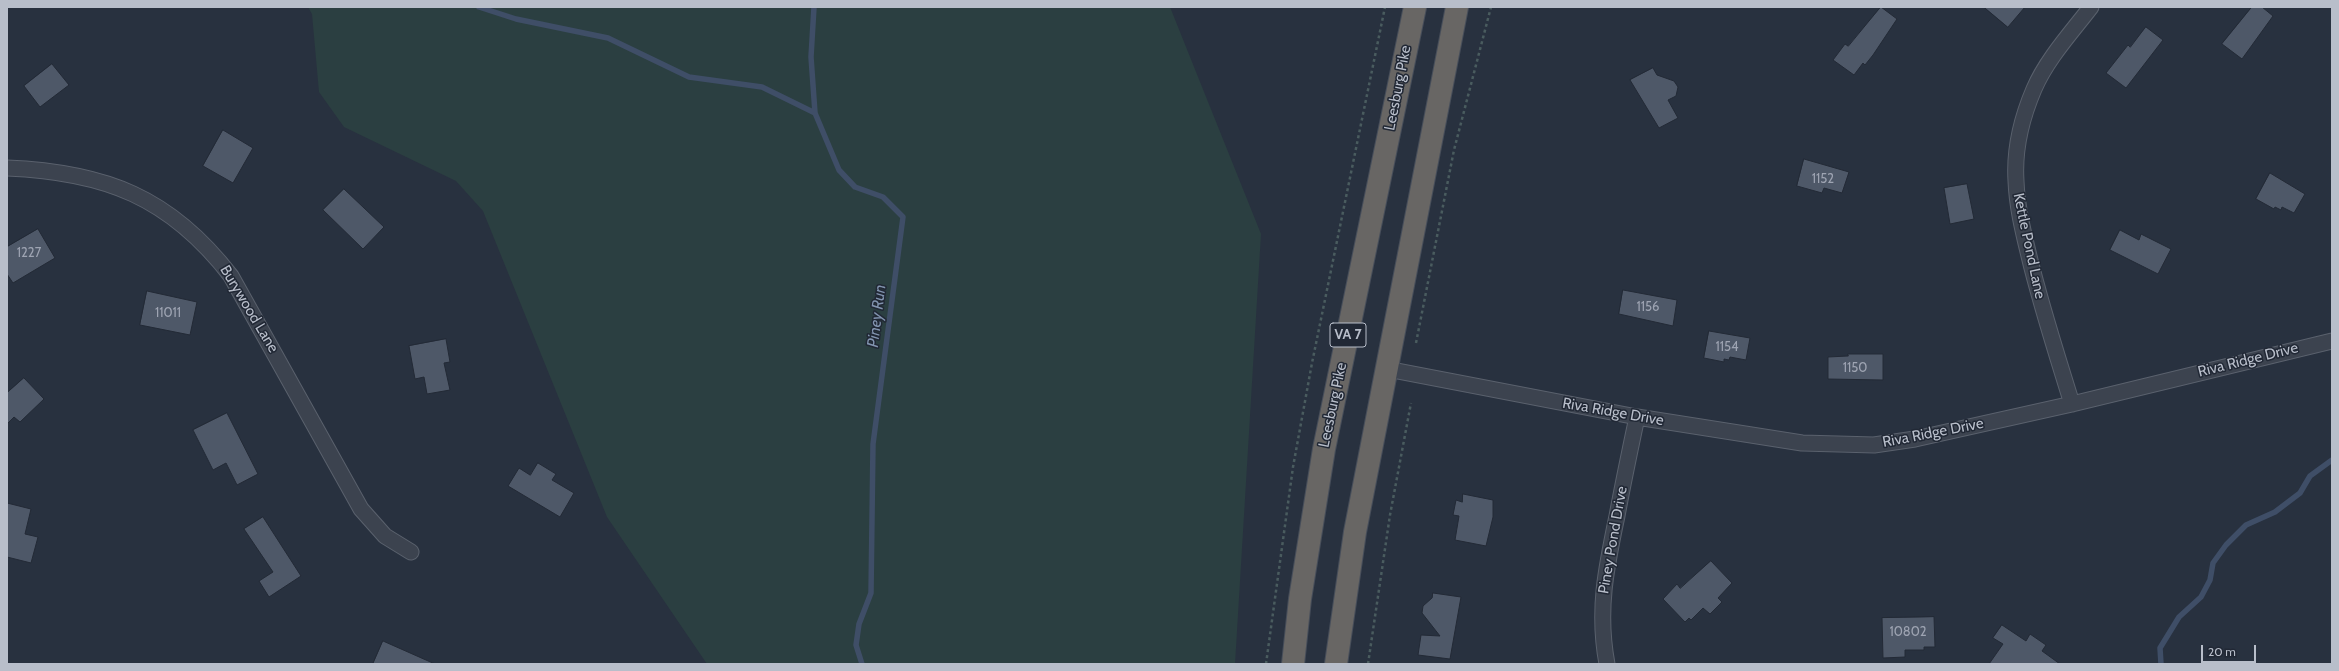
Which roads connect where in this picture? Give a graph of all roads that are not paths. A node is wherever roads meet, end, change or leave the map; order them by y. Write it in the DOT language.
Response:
graph roads {
  1 [pos="1415,7"];
  2 [pos="1457,7"];
  3 [pos="2091,7"];
  4 [pos="7,168"];
  5 [pos="2332,340"];
  6 [pos="1387,369"];
  7 [pos="2072,404"];
  8 [pos="1637,417"];
  9 [pos="411,552"];
  10 [pos="1293,664"];
  11 [pos="1336,664"];
  12 [pos="1607,664"];
  1 -- 10 [label="highway, Leesburg Pike / VA 7"];
  2 -- 6 [label="highway"];
  3 -- 7 [label="street, Kettle Pond Lane"];
  4 -- 9 [label="street, Burywood Lane"];
  5 -- 7 [label="street, Riva Ridge Drive"];
  6 -- 8 [label="street, Riva Ridge Drive"];
  6 -- 11 [label="highway"];
  7 -- 8 [label="street, Riva Ridge Drive"];
  8 -- 12 [label="street, Piney Pond Drive"];
}
